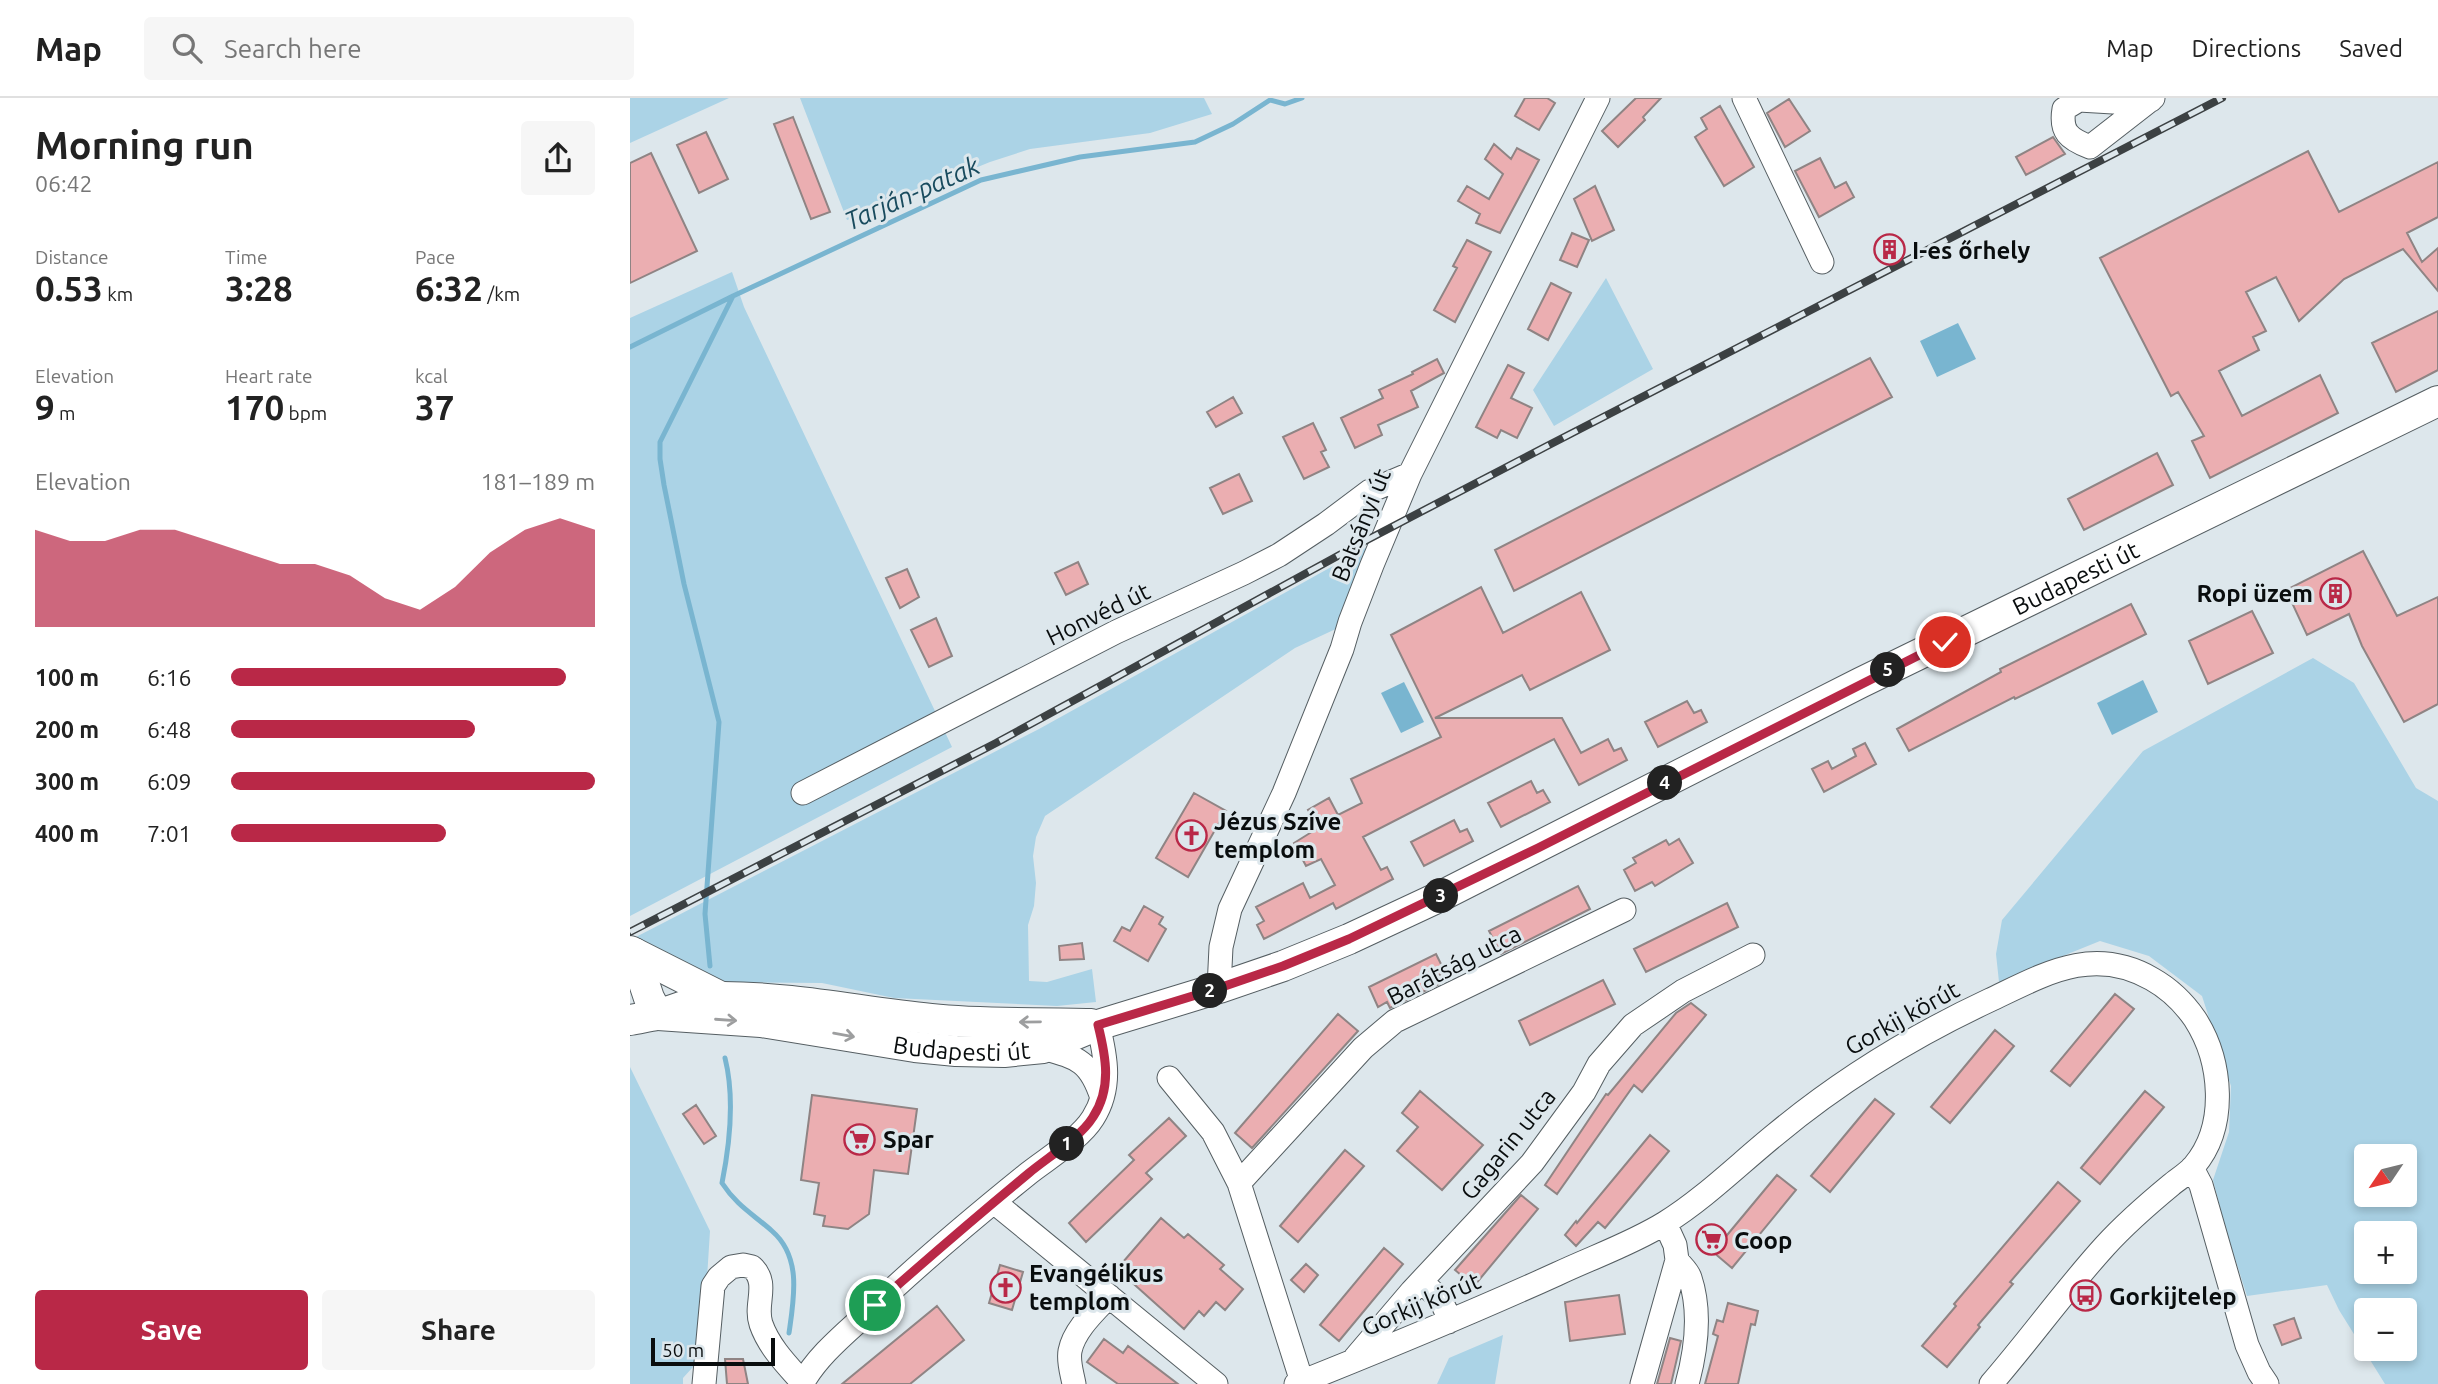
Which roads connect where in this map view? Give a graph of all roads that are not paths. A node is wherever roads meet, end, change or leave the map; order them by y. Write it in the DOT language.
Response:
graph roads {
  1 [pos="1598,98"];
  2 [pos="1748,100"];
  3 [pos="1822,262"];
  4 [pos="2438,401"];
  5 [pos="1410,474"];
  6 [pos="803,793"];
  7 [pos="1624,910"];
  8 [pos="632,952"];
  9 [pos="1753,954"];
  10 [pos="667,969"];
  11 [pos="1219,988"];
  12 [pos="721,997"];
  13 [pos="813,1016"];
  14 [pos="644,1017"];
  15 [pos="1098,1025"];
  16 [pos="881,1028"];
  17 [pos="1043,1048"];
  18 [pos="1169,1078"];
  19 [pos="1102,1098"];
  20 [pos="2192,1168"];
  21 [pos="1239,1183"];
  22 [pos="994,1202"];
  23 [pos="1665,1223"];
  24 [pos="1676,1260"];
  25 [pos="1421,1282"];
  26 [pos="1109,1296"];
  27 [pos="1448,1322"];
  28 [pos="1351,1363"];
  29 [pos="805,1379"];
  30 [pos="2257,1379"];
  31 [pos="1299,1383"];
  32 [pos="704,1384"];
  33 [pos="1074,1384"];
  34 [pos="1216,1384"];
  35 [pos="1642,1384"];
  36 [pos="1687,1384"];
  37 [pos="1991,1384"];
  1 -- 5 [label="street, Batsányi út"];
  2 -- 3 [label="street"];
  4 -- 11 [label="main road, Budapesti út"];
  5 -- 6 [label="street, Honvéd út"];
  5 -- 11 [label="street, Batsányi út"];
  7 -- 21 [label="street, Barátság utca"];
  8 -- 10 [label="main road"];
  8 -- 14 [label="main road"];
  9 -- 25 [label="street, Gagarin utca"];
  10 -- 12 [label="main road"];
  10 -- 14 [label="main road"];
  11 -- 15 [label="main road, Budapesti út"];
  12 -- 13 [label="main road"];
  12 -- 14 [label="main road"];
  14 -- 13 [label="main road, one-way"];
  13 -- 16 [label="main road"];
  15 -- 16 [label="main road, one-way"];
  15 -- 17 [label="main road, Budapesti út"];
  15 -- 19 [label="street"];
  16 -- 17 [label="main road, Budapesti út"];
  17 -- 19 [label="street, Budapesti út"];
  18 -- 21 [label="street, Gorkij körút"];
  19 -- 22 [label="street"];
  20 -- 23 [label="street, Gorkij körút"];
  20 -- 30 [label="street"];
  20 -- 37 [label="street, Gorkij körút"];
  21 -- 31 [label="street, Gorkij körút"];
  22 -- 26 [label="street"];
  22 -- 29 [label="street"];
  23 -- 24 [label="street"];
  23 -- 27 [label="street, Gorkij körút"];
  24 -- 35 [label="street"];
  24 -- 36 [label="street"];
  25 -- 27 [label="street"];
  25 -- 28 [label="street, Gagarin utca"];
  26 -- 33 [label="street"];
  26 -- 34 [label="street"];
  27 -- 28 [label="street, Gorkij körút"];
  28 -- 31 [label="street, Gorkij körút"];
  29 -- 32 [label="street"];
}
